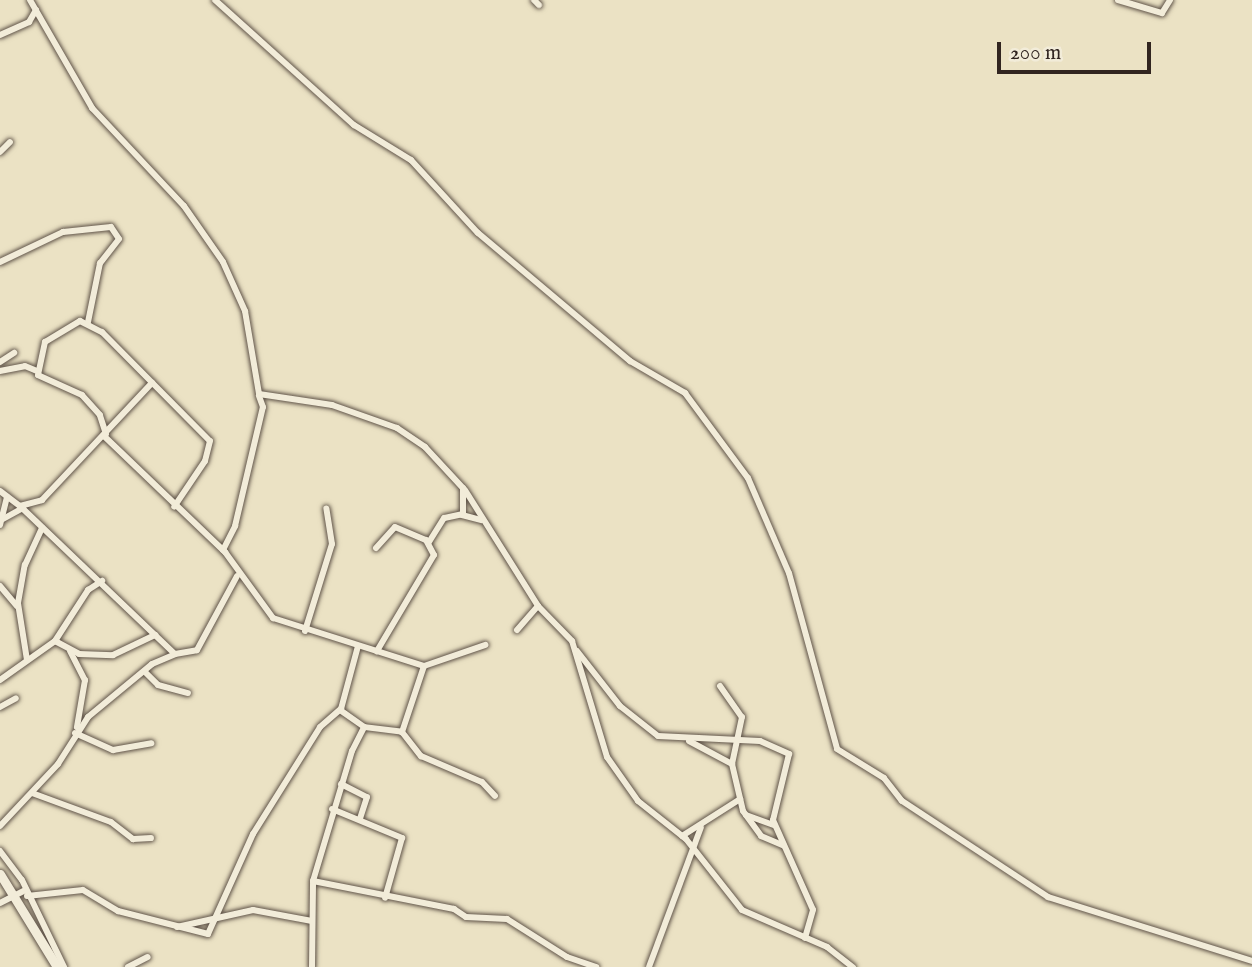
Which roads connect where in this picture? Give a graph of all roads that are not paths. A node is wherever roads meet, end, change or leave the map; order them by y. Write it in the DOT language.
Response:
graph roads {
  1 [pos="30,0"];
  2 [pos="215,0"];
  3 [pos="1118,0"];
  4 [pos="1170,0"];
  5 [pos="36,10"];
  6 [pos="0,35"];
  7 [pos="10,142"];
  8 [pos="0,152"];
  9 [pos="0,262"];
  10 [pos="88,322"];
  11 [pos="14,353"];
  12 [pos="0,362"];
  13 [pos="0,371"];
  14 [pos="37,372"];
  15 [pos="152,383"];
  16 [pos="259,394"];
  17 [pos="102,418"];
  18 [pos="120,419"];
  19 [pos="105,435"];
  20 [pos="463,488"];
  21 [pos="0,491"];
  22 [pos="7,497"];
  23 [pos="22,507"];
  24 [pos="174,507"];
  25 [pos="326,508"];
  26 [pos="462,515"];
  27 [pos="481,520"];
  28 [pos="2,522"];
  29 [pos="42,528"];
  30 [pos="429,542"];
  31 [pos="376,548"];
  32 [pos="223,550"];
  33 [pos="237,576"];
  34 [pos="102,580"];
  35 [pos="0,586"];
  36 [pos="538,606"];
  37 [pos="19,607"];
  38 [pos="517,629"];
  39 [pos="305,631"];
  40 [pos="155,635"];
  41 [pos="55,641"];
  42 [pos="485,645"];
  43 [pos="358,646"];
  44 [pos="69,650"];
  45 [pos="576,650"];
  46 [pos="377,651"];
  47 [pos="175,654"];
  48 [pos="27,660"];
  49 [pos="424,666"];
  50 [pos="145,672"];
  51 [pos="0,680"];
  52 [pos="720,686"];
  53 [pos="188,693"];
  54 [pos="16,698"];
  55 [pos="1,708"];
  56 [pos="340,710"];
  57 [pos="364,727"];
  58 [pos="402,732"];
  59 [pos="75,733"];
  60 [pos="740,738"];
  61 [pos="687,740"];
  62 [pos="151,743"];
  63 [pos="732,764"];
  64 [pos="341,785"];
  65 [pos="32,793"];
  66 [pos="495,796"];
  67 [pos="740,799"];
  68 [pos="332,808"];
  69 [pos="745,814"];
  70 [pos="360,819"];
  71 [pos="774,825"];
  72 [pos="0,826"];
  73 [pos="701,827"];
  74 [pos="682,836"];
  75 [pos="151,838"];
  76 [pos="784,846"];
  77 [pos="692,848"];
  78 [pos="0,851"];
  79 [pos="0,874"];
  80 [pos="313,881"];
  81 [pos="26,893"];
  82 [pos="16,897"];
  83 [pos="385,898"];
  84 [pos="0,902"];
  85 [pos="312,920"];
  86 [pos="216,921"];
  87 [pos="174,927"];
  88 [pos="805,938"];
  89 [pos="148,957"];
  90 [pos="1252,961"];
  91 [pos="57,967"];
  92 [pos="64,967"];
  93 [pos="128,967"];
  94 [pos="312,967"];
  95 [pos="596,967"];
  96 [pos="649,967"];
  97 [pos="853,967"];
  1 -- 5 [label="street"];
  2 -- 90 [label="street"];
  3 -- 4 [label="street"];
  5 -- 6 [label="street"];
  5 -- 16 [label="street"];
  7 -- 8 [label="street"];
  9 -- 10 [label="street"];
  10 -- 14 [label="street"];
  10 -- 15 [label="street"];
  11 -- 12 [label="street"];
  13 -- 14 [label="street"];
  14 -- 17 [label="street"];
  15 -- 18 [label="street"];
  15 -- 24 [label="street"];
  16 -- 20 [label="street"];
  16 -- 32 [label="street"];
  17 -- 18 [label="street"];
  17 -- 19 [label="street"];
  18 -- 19 [label="street"];
  19 -- 23 [label="street"];
  19 -- 24 [label="street"];
  20 -- 26 [label="street"];
  20 -- 27 [label="street"];
  21 -- 22 [label="street"];
  22 -- 23 [label="street"];
  22 -- 28 [label="street"];
  23 -- 28 [label="street"];
  23 -- 29 [label="street"];
  24 -- 32 [label="street"];
  25 -- 39 [label="street"];
  26 -- 27 [label="street"];
  26 -- 30 [label="street"];
  27 -- 36 [label="street"];
  29 -- 34 [label="street"];
  29 -- 37 [label="street"];
  30 -- 31 [label="street"];
  30 -- 46 [label="street"];
  32 -- 33 [label="street"];
  33 -- 39 [label="street"];
  33 -- 47 [label="street"];
  34 -- 40 [label="street"];
  34 -- 41 [label="street"];
  35 -- 37 [label="street"];
  36 -- 38 [label="street"];
  36 -- 45 [label="street"];
  37 -- 48 [label="street"];
  39 -- 43 [label="street"];
  40 -- 44 [label="street"];
  40 -- 47 [label="street"];
  41 -- 44 [label="street"];
  41 -- 48 [label="street"];
  42 -- 49 [label="street"];
  43 -- 46 [label="street"];
  43 -- 56 [label="street"];
  44 -- 59 [label="street"];
  45 -- 61 [label="street"];
  45 -- 74 [label="street"];
  46 -- 49 [label="street"];
  47 -- 50 [label="street"];
  48 -- 51 [label="street"];
  49 -- 58 [label="street"];
  50 -- 53 [label="street"];
  50 -- 59 [label="street"];
  52 -- 60 [label="street"];
  54 -- 55 [label="street"];
  56 -- 57 [label="street"];
  56 -- 86 [label="street"];
  57 -- 58 [label="street"];
  57 -- 64 [label="street"];
  58 -- 66 [label="street"];
  59 -- 62 [label="street"];
  59 -- 65 [label="street"];
  60 -- 61 [label="street"];
  60 -- 63 [label="street"];
  60 -- 71 [label="street"];
  61 -- 63 [label="street"];
  63 -- 67 [label="street"];
  64 -- 68 [label="street"];
  64 -- 70 [label="street"];
  65 -- 72 [label="street"];
  65 -- 75 [label="street"];
  67 -- 69 [label="street"];
  67 -- 73 [label="street"];
  68 -- 70 [label="street"];
  68 -- 80 [label="street"];
  69 -- 71 [label="street"];
  69 -- 76 [label="street"];
  70 -- 83 [label="street"];
  71 -- 76 [label="street"];
  73 -- 74 [label="street"];
  73 -- 77 [label="street"];
  74 -- 77 [label="street"];
  76 -- 88 [label="street"];
  77 -- 88 [label="street"];
  77 -- 96 [label="street"];
  78 -- 81 [label="street"];
  79 -- 82 [label="main road"];
  80 -- 83 [label="street"];
  80 -- 85 [label="street"];
  81 -- 82 [label="street"];
  81 -- 87 [label="street"];
  81 -- 92 [label="street"];
  82 -- 84 [label="street"];
  82 -- 91 [label="main road"];
  83 -- 95 [label="street"];
  85 -- 86 [label="street"];
  85 -- 94 [label="street"];
  86 -- 87 [label="street"];
  86 -- 87 [label="street"];
  88 -- 97 [label="street"];
  89 -- 93 [label="street"];
}
